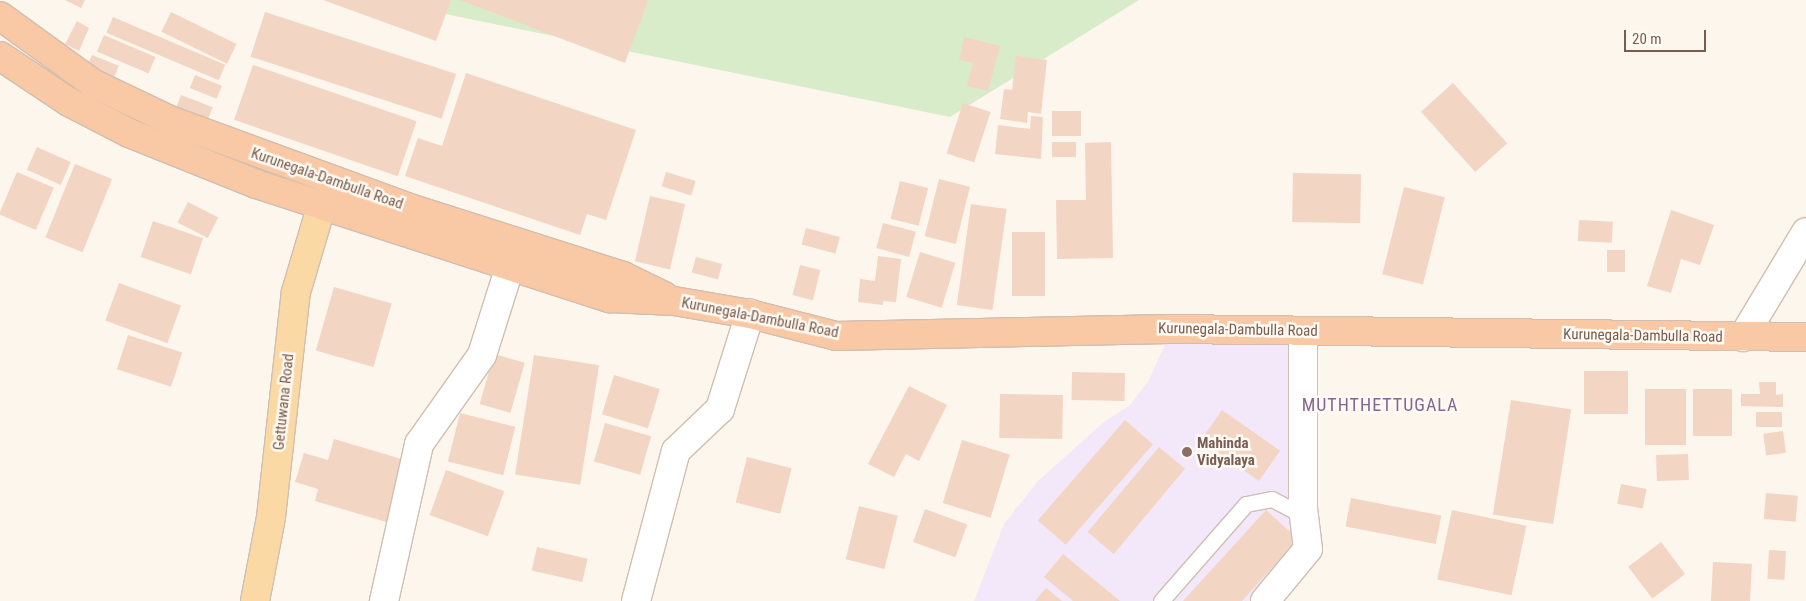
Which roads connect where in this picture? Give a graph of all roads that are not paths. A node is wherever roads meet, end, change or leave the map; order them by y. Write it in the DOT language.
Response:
graph roads {
  1 [pos="0,16"];
  2 [pos="0,56"];
  3 [pos="327,192"];
  4 [pos="1806,232"];
  5 [pos="510,266"];
  6 [pos="674,301"];
  7 [pos="750,314"];
  8 [pos="1303,332"];
  9 [pos="1743,337"];
  10 [pos="1806,337"];
  11 [pos="1303,508"];
  12 [pos="255,601"];
  13 [pos="384,601"];
  14 [pos="636,601"];
  15 [pos="1161,601"];
  16 [pos="1265,601"];
  1 -- 3 [label="highway, Kurunegala-Dambulla Road"];
  2 -- 3 [label="highway, Kurunegala-Dambulla Road"];
  3 -- 5 [label="highway, Kurunegala-Dambulla Road"];
  3 -- 6 [label="highway, Kurunegala-Dambulla Road"];
  3 -- 12 [label="main road, Gettuwana Road"];
  4 -- 9 [label="street"];
  5 -- 6 [label="highway, Kurunegala-Dambulla Road"];
  5 -- 13 [label="street"];
  6 -- 7 [label="highway, Kurunegala-Dambulla Road"];
  7 -- 8 [label="highway, Kurunegala-Dambulla Road"];
  7 -- 14 [label="street"];
  8 -- 9 [label="highway, Kurunegala-Dambulla Road"];
  8 -- 11 [label="street"];
  9 -- 10 [label="highway, Kurunegala-Dambulla Road"];
  11 -- 15 [label="lane"];
  11 -- 16 [label="street"];
}
